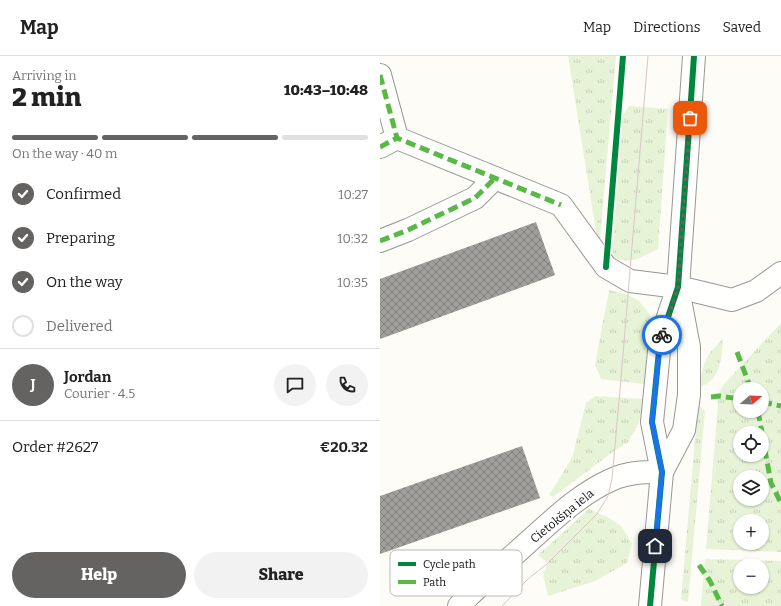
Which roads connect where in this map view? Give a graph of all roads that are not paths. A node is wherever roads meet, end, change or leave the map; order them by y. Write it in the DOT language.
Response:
graph roads {
  1 [pos="694,56"];
  2 [pos="380,75"];
  3 [pos="389,143"];
  4 [pos="495,178"];
  5 [pos="380,241"];
  6 [pos="781,273"];
  7 [pos="678,288"];
  8 [pos="662,472"];
  9 [pos="520,550"];
  10 [pos="469,596"];
  11 [pos="459,606"];
  12 [pos="650,606"];
  1 -- 7 [label="street"];
  2 -- 3 [label="street"];
  3 -- 4 [label="street"];
  4 -- 5 [label="street"];
  4 -- 7 [label="street"];
  6 -- 7 [label="street"];
  7 -- 8 [label="street"];
  7 -- 8 [label="street"];
  8 -- 9 [label="street, Cietokšņa iela"];
  8 -- 12 [label="street"];
  10 -- 11 [label="street, Cietokšņa iela"];
}
